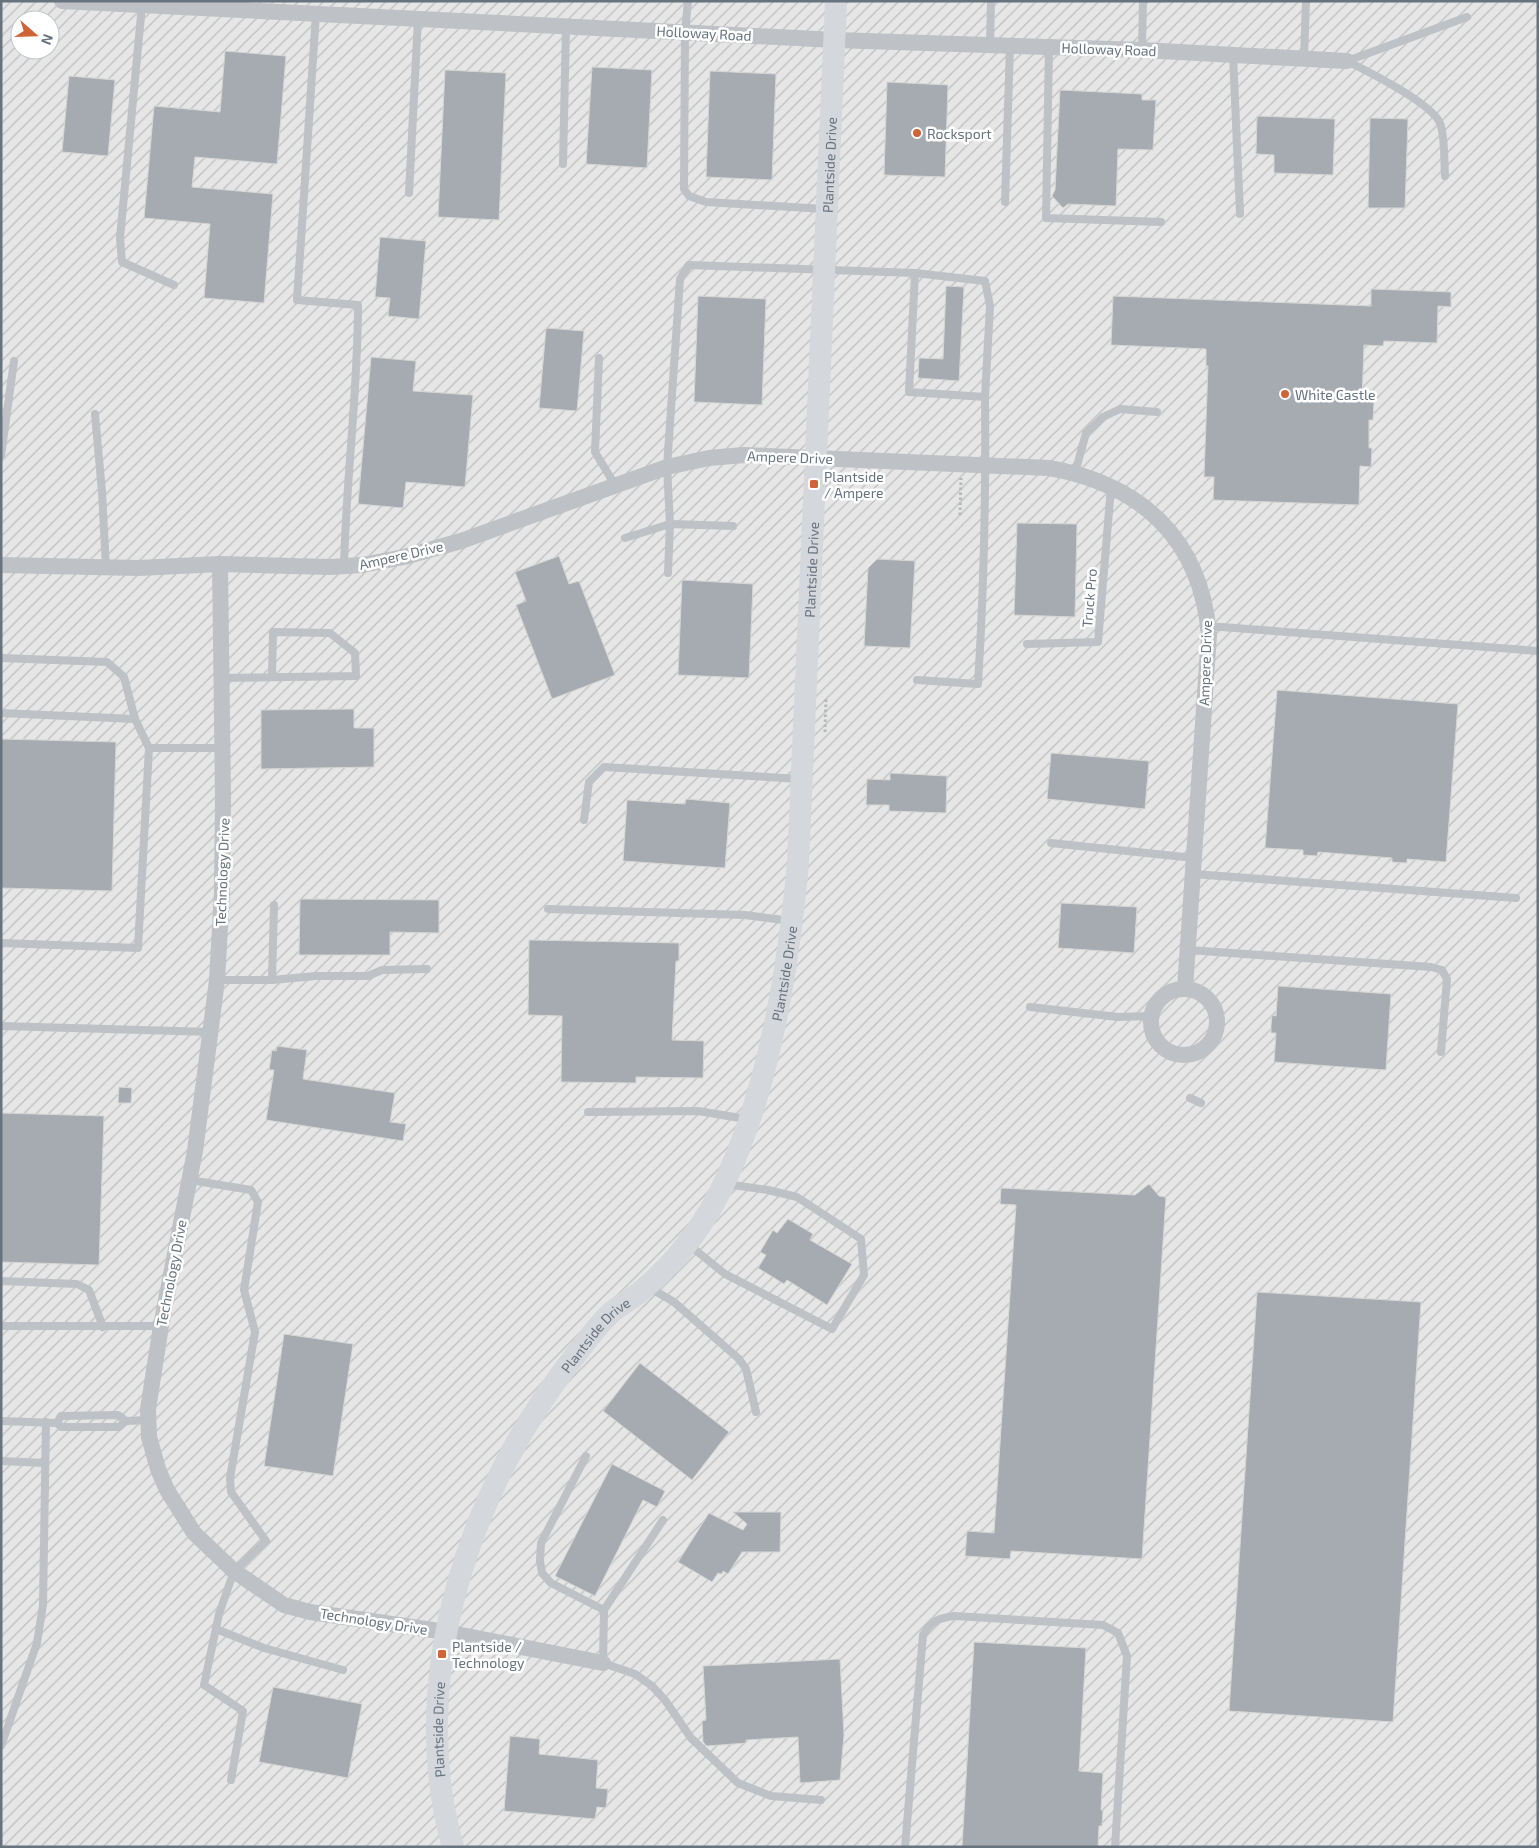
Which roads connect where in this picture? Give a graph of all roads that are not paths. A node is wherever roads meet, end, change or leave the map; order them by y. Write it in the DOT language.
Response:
graph roads {
  1 [pos="62,1"];
  2 [pos="688,1"];
  3 [pos="836,1"];
  4 [pos="991,1"];
  5 [pos="1144,1"];
  6 [pos="1306,1"];
  7 [pos="109,2"];
  8 [pos="142,5"];
  9 [pos="316,14"];
  10 [pos="1467,17"];
  11 [pos="418,19"];
  12 [pos="566,26"];
  13 [pos="685,32"];
  14 [pos="835,40"];
  15 [pos="990,45"];
  16 [pos="1010,46"];
  17 [pos="1049,47"];
  18 [pos="1142,50"];
  19 [pos="1233,55"];
  20 [pos="1304,59"];
  21 [pos="1347,61"];
  22 [pos="563,164"];
  23 [pos="1445,176"];
  24 [pos="408,193"];
  25 [pos="1005,202"];
  26 [pos="828,209"];
  27 [pos="1240,214"];
  28 [pos="1160,222"];
  29 [pos="825,270"];
  30 [pos="915,273"];
  31 [pos="174,285"];
  32 [pos="599,358"];
  33 [pos="14,361"];
  34 [pos="985,397"];
  35 [pos="1158,412"];
  36 [pos="94,414"];
  37 [pos="1,456"];
  38 [pos="815,457"];
  39 [pos="985,465"];
  40 [pos="667,467"];
  41 [pos="1076,473"];
  42 [pos="615,485"];
  43 [pos="1111,485"];
  44 [pos="670,524"];
  45 [pos="733,526"];
  46 [pos="625,538"];
  47 [pos="220,564"];
  48 [pos="1,565"];
  49 [pos="344,566"];
  50 [pos="106,568"];
  51 [pos="668,573"];
  52 [pos="1208,626"];
  53 [pos="1027,644"];
  54 [pos="1538,651"];
  55 [pos="1,658"];
  56 [pos="272,677"];
  57 [pos="220,678"];
  58 [pos="917,680"];
  59 [pos="1,713"];
  60 [pos="135,719"];
  61 [pos="149,748"];
  62 [pos="222,748"];
  63 [pos="802,779"];
  64 [pos="584,820"];
  65 [pos="1051,843"];
  66 [pos="1194,858"];
  67 [pos="1193,874"];
  68 [pos="1516,898"];
  69 [pos="274,905"];
  70 [pos="548,909"];
  71 [pos="793,921"];
  72 [pos="1,943"];
  73 [pos="1188,950"];
  74 [pos="427,969"];
  75 [pos="217,980"];
  76 [pos="272,980"];
  77 [pos="1185,989"];
  78 [pos="1030,1007"];
  79 [pos="1151,1016"];
  80 [pos="1,1026"];
  81 [pos="212,1032"];
  82 [pos="1441,1052"];
  83 [pos="1190,1098"];
  84 [pos="1200,1103"];
  85 [pos="588,1112"];
  86 [pos="748,1120"];
  87 [pos="190,1180"];
  88 [pos="724,1184"];
  89 [pos="687,1244"];
  90 [pos="1,1281"];
  91 [pos="646,1287"];
  92 [pos="1,1326"];
  93 [pos="161,1326"];
  94 [pos="103,1327"];
  95 [pos="756,1412"];
  96 [pos="126,1420"];
  97 [pos="148,1420"];
  98 [pos="1,1421"];
  99 [pos="46,1422"];
  100 [pos="57,1423"];
  101 [pos="586,1456"];
  102 [pos="1,1461"];
  103 [pos="45,1463"];
  104 [pos="663,1520"];
  105 [pos="234,1571"];
  106 [pos="604,1610"];
  107 [pos="216,1629"];
  108 [pos="446,1632"];
  109 [pos="603,1663"];
  110 [pos="343,1670"];
  111 [pos="1,1746"];
  112 [pos="231,1780"];
  113 [pos="821,1800"];
  114 [pos="453,1847"];
  115 [pos="905,1847"];
  116 [pos="1115,1847"];
  1 -- 7 [label="street, Holloway Road"];
  2 -- 13 [label="lane"];
  3 -- 14 [label="street, Plantside Drive"];
  4 -- 15 [label="lane"];
  5 -- 18 [label="lane"];
  6 -- 20 [label="lane"];
  7 -- 8 [label="street, Holloway Road"];
  8 -- 9 [label="street, Holloway Road"];
  8 -- 31 [label="lane"];
  9 -- 11 [label="street, Holloway Road"];
  9 -- 49 [label="lane"];
  10 -- 21 [label="lane"];
  11 -- 12 [label="street, Holloway Road"];
  11 -- 24 [label="lane"];
  12 -- 13 [label="street, Holloway Road"];
  12 -- 22 [label="lane"];
  13 -- 14 [label="street, Holloway Road"];
  13 -- 26 [label="lane"];
  14 -- 15 [label="street, Holloway Road"];
  14 -- 26 [label="street, Plantside Drive"];
  15 -- 16 [label="street, Holloway Road"];
  16 -- 17 [label="street, Holloway Road"];
  16 -- 25 [label="lane"];
  17 -- 18 [label="street, Holloway Road"];
  17 -- 28 [label="lane"];
  18 -- 19 [label="street, Holloway Road"];
  19 -- 20 [label="street, Holloway Road"];
  19 -- 27 [label="lane"];
  20 -- 21 [label="street, Holloway Road"];
  21 -- 23 [label="lane"];
  26 -- 29 [label="street, Plantside Drive"];
  29 -- 30 [label="lane"];
  29 -- 38 [label="street, Plantside Drive"];
  29 -- 40 [label="lane"];
  30 -- 34 [label="lane"];
  30 -- 34 [label="lane"];
  32 -- 42 [label="lane"];
  33 -- 37 [label="lane"];
  34 -- 39 [label="lane"];
  35 -- 41 [label="lane"];
  36 -- 50 [label="lane"];
  38 -- 39 [label="street, Ampere Drive"];
  38 -- 40 [label="street, Ampere Drive"];
  38 -- 63 [label="street, Plantside Drive"];
  39 -- 41 [label="street, Ampere Drive"];
  39 -- 58 [label="lane"];
  40 -- 42 [label="street, Ampere Drive"];
  40 -- 44 [label="lane"];
  41 -- 43 [label="street, Ampere Drive"];
  42 -- 49 [label="street, Ampere Drive"];
  43 -- 52 [label="street, Ampere Drive"];
  43 -- 53 [label="lane, Truck Pro"];
  44 -- 45 [label="lane"];
  44 -- 46 [label="lane"];
  44 -- 51 [label="lane"];
  47 -- 49 [label="street, Ampere Drive"];
  47 -- 50 [label="street, Ampere Drive"];
  47 -- 57 [label="street, Technology Drive"];
  48 -- 50 [label="street, Ampere Drive"];
  52 -- 54 [label="lane"];
  52 -- 66 [label="street, Ampere Drive"];
  55 -- 60 [label="lane"];
  56 -- 56 [label="lane"];
  56 -- 57 [label="lane"];
  57 -- 62 [label="street, Technology Drive"];
  59 -- 60 [label="lane"];
  60 -- 61 [label="lane"];
  61 -- 62 [label="lane"];
  61 -- 72 [label="lane"];
  62 -- 75 [label="street, Technology Drive"];
  63 -- 64 [label="lane"];
  63 -- 71 [label="street, Plantside Drive"];
  65 -- 66 [label="lane"];
  66 -- 67 [label="street, Ampere Drive"];
  67 -- 68 [label="lane"];
  67 -- 73 [label="street, Ampere Drive"];
  69 -- 76 [label="lane"];
  70 -- 71 [label="lane"];
  71 -- 86 [label="street, Plantside Drive"];
  73 -- 77 [label="street, Ampere Drive"];
  73 -- 82 [label="lane"];
  74 -- 76 [label="lane"];
  75 -- 76 [label="lane"];
  75 -- 81 [label="street, Technology Drive"];
  77 -- 79 [label="street"];
  77 -- 79 [label="street"];
  78 -- 79 [label="lane"];
  80 -- 81 [label="lane"];
  81 -- 87 [label="street, Technology Drive"];
  83 -- 84 [label="lane"];
  85 -- 86 [label="lane"];
  86 -- 88 [label="street, Plantside Drive"];
  87 -- 93 [label="street, Technology Drive"];
  87 -- 105 [label="lane"];
  88 -- 89 [label="street, Plantside Drive"];
  88 -- 89 [label="lane"];
  89 -- 91 [label="street, Plantside Drive"];
  90 -- 94 [label="lane"];
  91 -- 95 [label="lane"];
  91 -- 108 [label="street, Plantside Drive"];
  92 -- 94 [label="lane"];
  93 -- 94 [label="lane"];
  93 -- 97 [label="street, Technology Drive"];
  96 -- 97 [label="lane"];
  96 -- 100 [label="lane"];
  96 -- 100 [label="lane"];
  97 -- 105 [label="street, Technology Drive"];
  98 -- 99 [label="lane"];
  99 -- 100 [label="lane"];
  99 -- 103 [label="lane"];
  101 -- 106 [label="lane"];
  102 -- 103 [label="lane"];
  103 -- 111 [label="lane"];
  104 -- 106 [label="lane"];
  105 -- 107 [label="lane"];
  105 -- 108 [label="street, Technology Drive"];
  106 -- 109 [label="lane"];
  107 -- 110 [label="lane"];
  107 -- 112 [label="lane"];
  108 -- 109 [label="street, Technology Drive"];
  108 -- 114 [label="street, Plantside Drive"];
  109 -- 113 [label="lane"];
  115 -- 116 [label="lane"];
}
